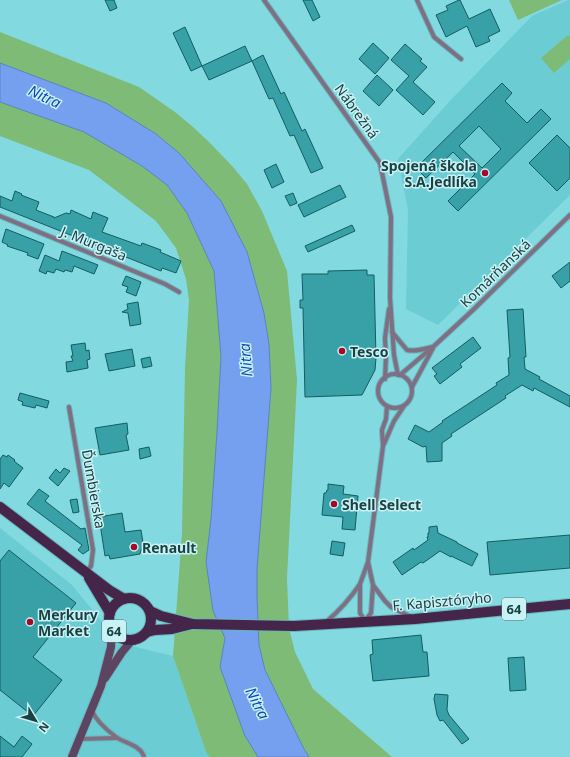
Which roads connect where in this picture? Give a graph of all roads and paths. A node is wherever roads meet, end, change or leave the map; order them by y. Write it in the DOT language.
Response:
graph roads {
  1 [pos="264,0"];
  2 [pos="417,0"];
  3 [pos="461,59"];
  4 [pos="570,215"];
  5 [pos="0,218"];
  6 [pos="179,292"];
  7 [pos="390,298"];
  8 [pos="392,332"];
  9 [pos="434,346"];
  10 [pos="399,375"];
  11 [pos="384,379"];
  12 [pos="412,387"];
  13 [pos="387,406"];
  14 [pos="404,406"];
  15 [pos="69,407"];
  16 [pos="383,446"];
  17 [pos="0,507"];
  18 [pos="368,562"];
  19 [pos="86,573"];
  20 [pos="360,584"];
  21 [pos="373,585"];
  22 [pos="124,599"];
  23 [pos="570,604"];
  24 [pos="150,611"];
  25 [pos="110,613"];
  26 [pos="415,619"];
  27 [pos="365,621"];
  28 [pos="193,624"];
  29 [pos="324,624"];
  30 [pos="112,628"];
  31 [pos="146,632"];
  32 [pos="133,639"];
  33 [pos="101,686"];
  34 [pos="91,710"];
  35 [pos="117,738"];
  36 [pos="79,739"];
  37 [pos="72,757"];
  38 [pos="144,757"];
  1 -- 7 [label="street, Nábrežná"];
  2 -- 3 [label="street"];
  4 -- 9 [label="street, Komárňanská"];
  5 -- 6 [label="street, J. Murgaša"];
  7 -- 8 [label="street, Nábrežná"];
  7 -- 11 [label="street, Nábrežná"];
  8 -- 9 [label="street"];
  8 -- 10 [label="street, Nábrežná"];
  9 -- 10 [label="street, Komárňanská"];
  9 -- 12 [label="street, Komárňanská"];
  10 -- 11 [label="street, Komárňanská"];
  10 -- 12 [label="street"];
  11 -- 13 [label="street"];
  12 -- 14 [label="street, Komárňanská"];
  13 -- 14 [label="street"];
  13 -- 16 [label="street, Komárňanská"];
  14 -- 16 [label="street, Komárňanská"];
  15 -- 19 [label="street, Ďumbierska"];
  16 -- 18 [label="street, Komárňanská"];
  17 -- 19 [label="main road, 64"];
  18 -- 20 [label="street"];
  18 -- 21 [label="street"];
  19 -- 22 [label="main road, 64"];
  19 -- 25 [label="main road, 64"];
  20 -- 27 [label="street"];
  20 -- 29 [label="street"];
  21 -- 26 [label="street"];
  21 -- 27 [label="street"];
  22 -- 24 [label="main road, 64"];
  22 -- 25 [label="main road, 64"];
  23 -- 26 [label="main road, F. Kapisztóryho / 64"];
  24 -- 28 [label="main road, 64"];
  24 -- 31 [label="main road, 64"];
  25 -- 30 [label="main road, 64"];
  26 -- 27 [label="main road, F. Kapisztóryho / 64"];
  27 -- 29 [label="main road, 64"];
  28 -- 29 [label="main road, 64"];
  28 -- 31 [label="main road, 64"];
  30 -- 32 [label="main road, 64"];
  30 -- 33 [label="street"];
  31 -- 32 [label="main road, 64"];
  32 -- 33 [label="street"];
  33 -- 34 [label="street"];
  34 -- 35 [label="street"];
  34 -- 36 [label="street"];
  35 -- 36 [label="street"];
  35 -- 38 [label="street"];
  36 -- 37 [label="street"];
}
